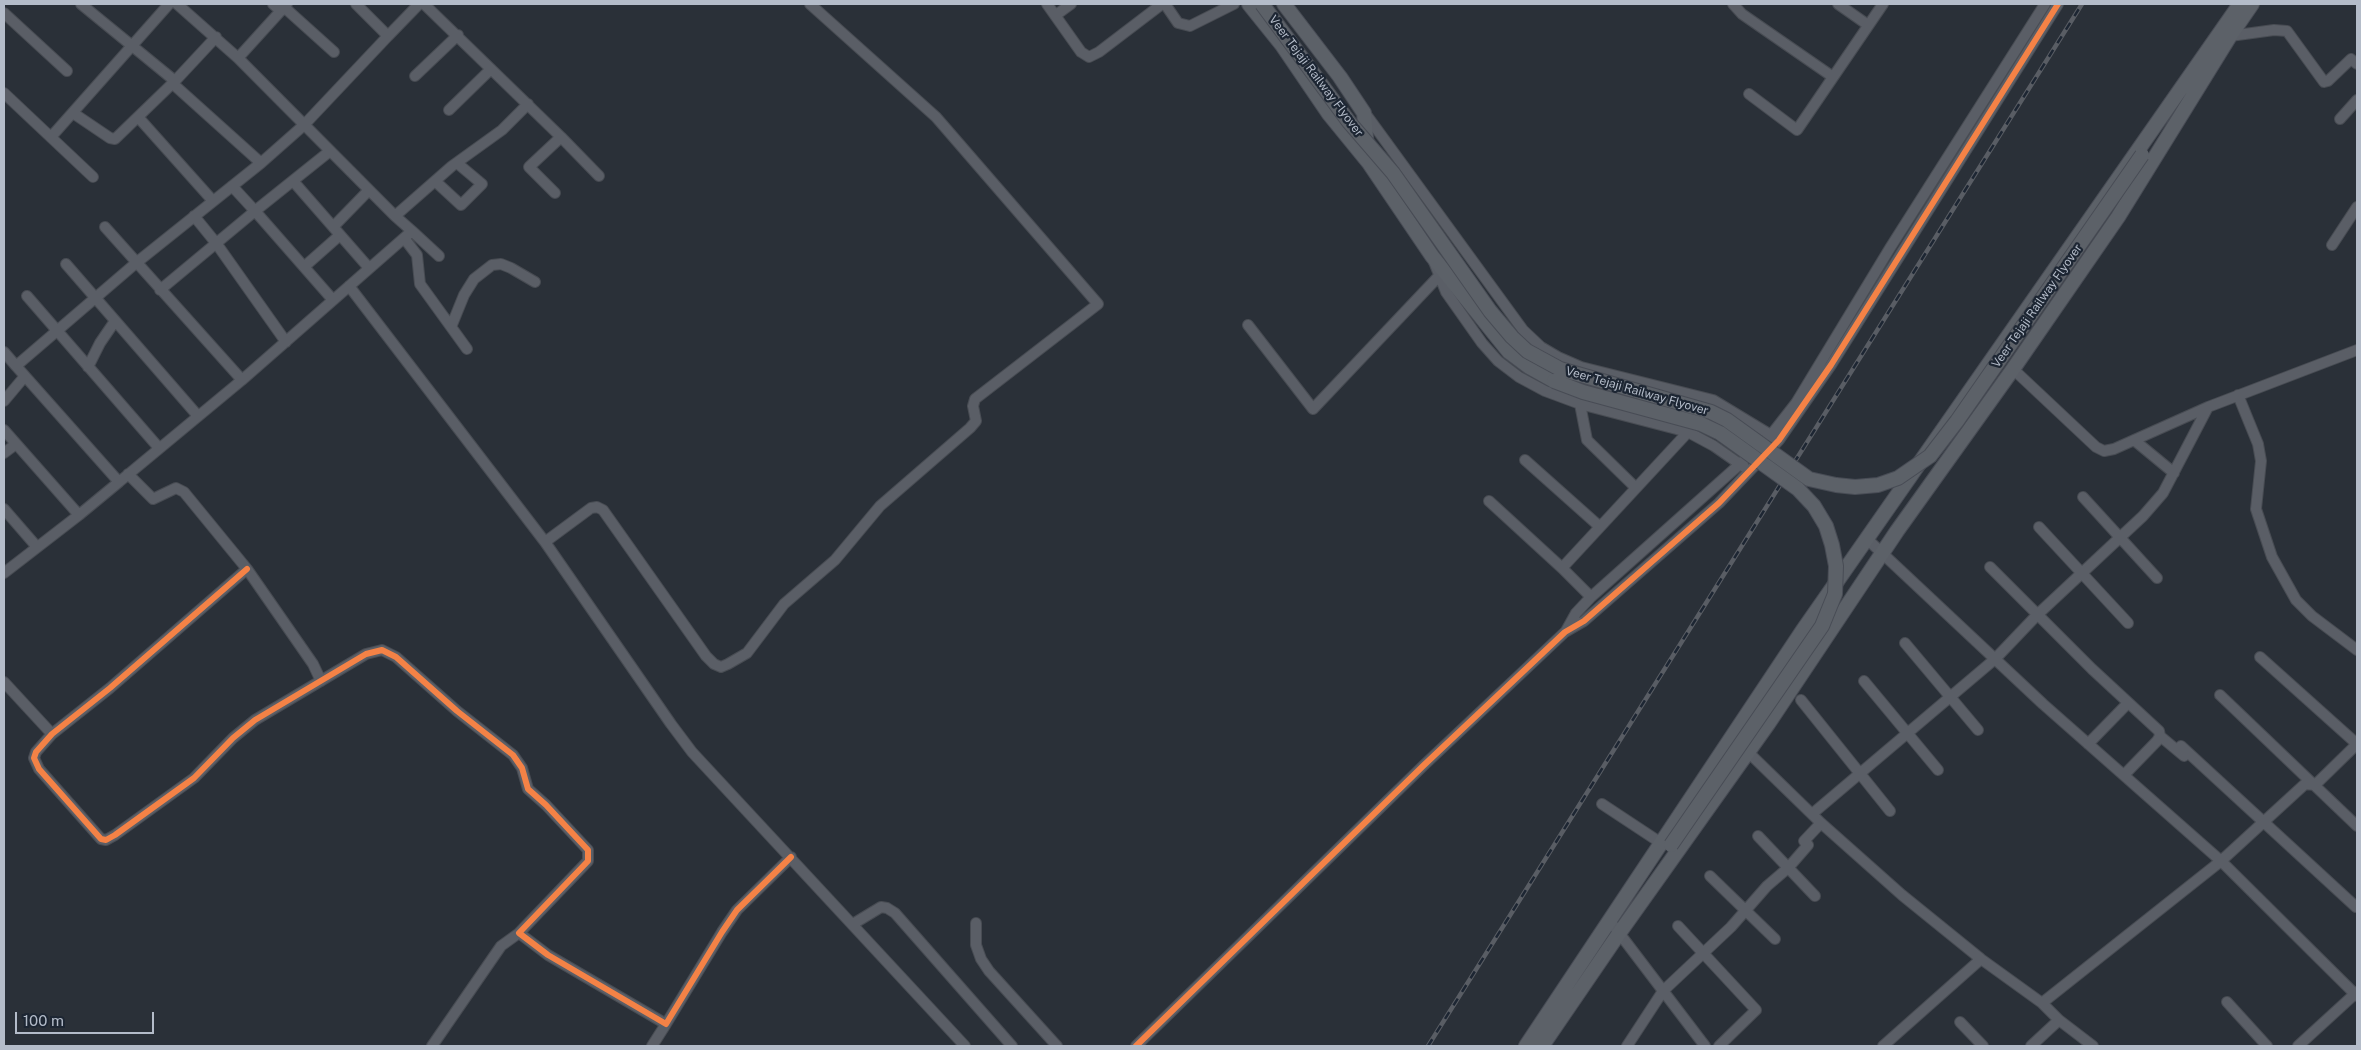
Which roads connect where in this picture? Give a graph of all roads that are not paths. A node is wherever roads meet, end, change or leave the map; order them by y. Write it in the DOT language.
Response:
graph roads {
  1 [pos="81,4"];
  2 [pos="169,4"];
  3 [pos="177,4"];
  4 [pos="356,4"];
  5 [pos="419,4"];
  6 [pos="424,4"];
  7 [pos="810,4"];
  8 [pos="1047,4"];
  9 [pos="1071,4"];
  10 [pos="1164,4"];
  11 [pos="1234,4"];
  12 [pos="1249,4"];
  13 [pos="1262,4"];
  14 [pos="1284,4"];
  15 [pos="1733,4"];
  16 [pos="1838,4"];
  17 [pos="1883,4"];
  18 [pos="2045,4"];
  19 [pos="2058,4"];
  20 [pos="2240,4"];
  21 [pos="2252,4"];
  22 [pos="281,6"];
  23 [pos="4,14"];
  24 [pos="1056,15"];
  25 [pos="1868,26"];
  26 [pos="458,35"];
  27 [pos="388,36"];
  28 [pos="2230,36"];
  29 [pos="216,37"];
  30 [pos="132,46"];
  31 [pos="334,52"];
  32 [pos="238,58"];
  33 [pos="2355,59"];
  34 [pos="491,69"];
  35 [pos="67,71"];
  36 [pos="415,76"];
  37 [pos="1833,77"];
  38 [pos="174,82"];
  39 [pos="4,93"];
  40 [pos="1749,94"];
  41 [pos="2357,100"];
  42 [pos="528,104"];
  43 [pos="449,110"];
  44 [pos="1364,112"];
  45 [pos="73,113"];
  46 [pos="2162,116"];
  47 [pos="138,117"];
  48 [pos="2340,119"];
  49 [pos="2178,120"];
  50 [pos="304,124"];
  51 [pos="51,137"];
  52 [pos="561,137"];
  53 [pos="330,151"];
  54 [pos="2145,151"];
  55 [pos="261,163"];
  56 [pos="457,163"];
  57 [pos="1369,163"];
  58 [pos="93,176"];
  59 [pos="599,176"];
  60 [pos="293,180"];
  61 [pos="434,181"];
  62 [pos="232,186"];
  63 [pos="369,190"];
  64 [pos="1933,190"];
  65 [pos="555,193"];
  66 [pos="213,201"];
  67 [pos="2357,208"];
  68 [pos="256,211"];
  69 [pos="194,216"];
  70 [pos="395,216"];
  71 [pos="105,227"];
  72 [pos="337,231"];
  73 [pos="408,234"];
  74 [pos="216,243"];
  75 [pos="2332,245"];
  76 [pos="439,256"];
  77 [pos="1432,256"];
  78 [pos="136,263"];
  79 [pos="66,264"];
  80 [pos="305,266"];
  81 [pos="369,268"];
  82 [pos="1438,277"];
  83 [pos="535,282"];
  84 [pos="349,286"];
  85 [pos="160,290"];
  86 [pos="27,296"];
  87 [pos="95,298"];
  88 [pos="333,300"];
  89 [pos="116,321"];
  90 [pos="1248,325"];
  91 [pos="451,327"];
  92 [pos="56,331"];
  93 [pos="286,342"];
  94 [pos="467,349"];
  95 [pos="2357,350"];
  96 [pos="4,352"];
  97 [pos="16,366"];
  98 [pos="88,367"];
  99 [pos="2012,369"];
  100 [pos="25,376"];
  101 [pos="242,380"];
  102 [pos="2238,395"];
  103 [pos="4,400"];
  104 [pos="1580,404"];
  105 [pos="2208,407"];
  106 [pos="198,416"];
  107 [pos="4,426"];
  108 [pos="4,430"];
  109 [pos="1688,432"];
  110 [pos="1775,437"];
  111 [pos="2134,440"];
  112 [pos="16,444"];
  113 [pos="159,448"];
  114 [pos="4,453"];
  115 [pos="1525,460"];
  116 [pos="1740,464"];
  117 [pos="1751,472"];
  118 [pos="2174,473"];
  119 [pos="128,474"];
  120 [pos="118,482"];
  121 [pos="1635,487"];
  122 [pos="2083,497"];
  123 [pos="1490,501"];
  124 [pos="4,509"];
  125 [pos="79,515"];
  126 [pos="1599,526"];
  127 [pos="2039,527"];
  128 [pos="1866,538"];
  129 [pos="2120,538"];
  130 [pos="545,542"];
  131 [pos="37,547"];
  132 [pos="1883,552"];
  133 [pos="1990,567"];
  134 [pos="1562,568"];
  135 [pos="247,570"];
  136 [pos="4,572"];
  137 [pos="2082,575"];
  138 [pos="2157,578"];
  139 [pos="1590,597"];
  140 [pos="2038,615"];
  141 [pos="2128,623"];
  142 [pos="1565,632"];
  143 [pos="1905,643"];
  144 [pos="2357,650"];
  145 [pos="1995,659"];
  146 [pos="321,681"];
  147 [pos="1864,681"];
  148 [pos="4,682"];
  149 [pos="2217,697"];
  150 [pos="1951,698"];
  151 [pos="1801,700"];
  152 [pos="2128,703"];
  153 [pos="1978,730"];
  154 [pos="52,734"];
  155 [pos="1908,734"];
  156 [pos="2160,736"];
  157 [pos="2357,740"];
  158 [pos="2088,744"];
  159 [pos="2181,746"];
  160 [pos="1748,752"];
  161 [pos="1938,770"];
  162 [pos="1861,773"];
  163 [pos="2124,775"];
  164 [pos="2310,785"];
  165 [pos="1602,804"];
  166 [pos="1890,811"];
  167 [pos="1812,814"];
  168 [pos="2259,821"];
  169 [pos="1821,823"];
  170 [pos="2357,826"];
  171 [pos="1758,836"];
  172 [pos="1666,844"];
  173 [pos="790,857"];
  174 [pos="2221,861"];
  175 [pos="1788,868"];
  176 [pos="1710,876"];
  177 [pos="1659,879"];
  178 [pos="1815,896"];
  179 [pos="2356,907"];
  180 [pos="1746,910"];
  181 [pos="1610,920"];
  182 [pos="976,923"];
  183 [pos="853,924"];
  184 [pos="1678,926"];
  185 [pos="1620,932"];
  186 [pos="519,933"];
  187 [pos="1775,939"];
  188 [pos="1705,953"];
  189 [pos="1981,959"];
  190 [pos="1664,991"];
  191 [pos="2356,994"];
  192 [pos="2227,1002"];
  193 [pos="2042,1003"];
  194 [pos="2059,1020"];
  195 [pos="1960,1022"];
  196 [pos="666,1024"];
  197 [pos="2304,1044"];
  198 [pos="432,1046"];
  199 [pos="652,1046"];
  200 [pos="965,1046"];
  201 [pos="1012,1046"];
  202 [pos="1057,1046"];
  203 [pos="1136,1046"];
  204 [pos="1526,1046"];
  205 [pos="1542,1046"];
  206 [pos="1628,1046"];
  207 [pos="1705,1046"];
  208 [pos="1719,1046"];
  209 [pos="1883,1046"];
  210 [pos="1983,1046"];
  211 [pos="2031,1046"];
  212 [pos="2093,1046"];
  213 [pos="2267,1046"];
  1 -- 30 [label="street"];
  2 -- 30 [label="street"];
  3 -- 29 [label="street"];
  4 -- 27 [label="street"];
  5 -- 27 [label="street"];
  6 -- 26 [label="street"];
  7 -- 130 [label="street"];
  8 -- 24 [label="street"];
  9 -- 24 [label="street"];
  10 -- 11 [label="street"];
  10 -- 24 [label="street"];
  12 -- 57 [label="main road"];
  13 -- 54 [label="main road, Veer Tejaji Railway Flyover, bridge"];
  14 -- 44 [label="main road"];
  15 -- 37 [label="street"];
  16 -- 25 [label="street"];
  17 -- 25 [label="street"];
  18 -- 64 [label="street"];
  19 -- 64 [label="street"];
  20 -- 46 [label="main road"];
  21 -- 28 [label="main road"];
  22 -- 31 [label="street"];
  22 -- 32 [label="street"];
  23 -- 35 [label="street"];
  25 -- 37 [label="street"];
  26 -- 34 [label="street"];
  26 -- 36 [label="street"];
  27 -- 50 [label="street"];
  28 -- 33 [label="street"];
  28 -- 49 [label="main road"];
  29 -- 32 [label="street"];
  29 -- 38 [label="street"];
  30 -- 38 [label="street"];
  30 -- 45 [label="street"];
  32 -- 50 [label="street"];
  34 -- 42 [label="street"];
  34 -- 43 [label="street"];
  37 -- 40 [label="street"];
  38 -- 47 [label="street"];
  38 -- 55 [label="street"];
  39 -- 51 [label="street"];
  41 -- 48 [label="street"];
  42 -- 52 [label="street"];
  42 -- 56 [label="street"];
  44 -- 57 [label="main road"];
  44 -- 110 [label="street"];
  45 -- 47 [label="street"];
  45 -- 51 [label="street"];
  46 -- 54 [label="main road, Veer Tejaji Railway Flyover"];
  46 -- 128 [label="main road"];
  47 -- 66 [label="street"];
  49 -- 54 [label="main road, Veer Tejaji Railway Flyover"];
  49 -- 99 [label="main road"];
  50 -- 53 [label="street"];
  50 -- 55 [label="street"];
  51 -- 58 [label="street"];
  52 -- 59 [label="street"];
  52 -- 65 [label="street"];
  53 -- 60 [label="street"];
  53 -- 63 [label="street"];
  55 -- 62 [label="street"];
  56 -- 61 [label="street"];
  56 -- 61 [label="street"];
  57 -- 77 [label="main road"];
  60 -- 68 [label="street"];
  60 -- 72 [label="street"];
  61 -- 70 [label="street"];
  62 -- 66 [label="street"];
  62 -- 68 [label="street"];
  63 -- 70 [label="street"];
  63 -- 72 [label="street"];
  64 -- 110 [label="street"];
  66 -- 69 [label="street"];
  67 -- 75 [label="street"];
  68 -- 74 [label="street"];
  68 -- 80 [label="street"];
  69 -- 74 [label="street"];
  69 -- 78 [label="street"];
  70 -- 73 [label="street"];
  71 -- 78 [label="street"];
  72 -- 80 [label="street"];
  72 -- 81 [label="street"];
  73 -- 76 [label="street"];
  73 -- 81 [label="street"];
  73 -- 91 [label="street"];
  74 -- 85 [label="street"];
  74 -- 93 [label="street"];
  77 -- 82 [label="street"];
  77 -- 172 [label="main road, bridge"];
  78 -- 85 [label="street"];
  78 -- 87 [label="street"];
  79 -- 87 [label="street"];
  80 -- 88 [label="street"];
  81 -- 84 [label="street"];
  82 -- 90 [label="street"];
  82 -- 104 [label="street"];
  83 -- 91 [label="street"];
  84 -- 88 [label="street"];
  84 -- 130 [label="street"];
  85 -- 101 [label="street"];
  86 -- 92 [label="street"];
  87 -- 89 [label="street"];
  87 -- 92 [label="street"];
  88 -- 93 [label="street"];
  89 -- 98 [label="street"];
  89 -- 106 [label="street"];
  91 -- 94 [label="street"];
  92 -- 97 [label="street"];
  92 -- 98 [label="street"];
  93 -- 101 [label="street"];
  95 -- 102 [label="street"];
  96 -- 97 [label="street"];
  97 -- 100 [label="street"];
  98 -- 113 [label="street"];
  99 -- 111 [label="street"];
  99 -- 132 [label="main road"];
  100 -- 103 [label="street"];
  100 -- 120 [label="street"];
  101 -- 106 [label="street"];
  102 -- 105 [label="street"];
  102 -- 144 [label="street"];
  104 -- 109 [label="street"];
  104 -- 121 [label="street"];
  105 -- 111 [label="street"];
  105 -- 118 [label="street"];
  106 -- 113 [label="street"];
  107 -- 108 [label="street"];
  108 -- 112 [label="street"];
  109 -- 116 [label="street"];
  109 -- 121 [label="street"];
  110 -- 116 [label="street"];
  110 -- 117 [label="street"];
  111 -- 118 [label="street"];
  112 -- 114 [label="street"];
  112 -- 125 [label="street"];
  113 -- 119 [label="street"];
  115 -- 126 [label="street"];
  116 -- 117 [label="street"];
  116 -- 139 [label="street"];
  117 -- 142 [label="street"];
  118 -- 129 [label="street"];
  119 -- 120 [label="street"];
  119 -- 135 [label="street"];
  120 -- 125 [label="street"];
  121 -- 126 [label="street"];
  122 -- 129 [label="street"];
  123 -- 134 [label="street"];
  124 -- 131 [label="street"];
  125 -- 131 [label="street"];
  126 -- 134 [label="street"];
  127 -- 137 [label="street"];
  128 -- 132 [label="street"];
  128 -- 172 [label="main road"];
  129 -- 137 [label="street"];
  129 -- 138 [label="street"];
  130 -- 173 [label="street"];
  131 -- 136 [label="street"];
  132 -- 145 [label="street"];
  132 -- 160 [label="main road"];
  133 -- 140 [label="street"];
  134 -- 139 [label="street"];
  135 -- 146 [label="street"];
  135 -- 154 [label="street"];
  137 -- 140 [label="street"];
  137 -- 141 [label="street"];
  139 -- 142 [label="street"];
  140 -- 145 [label="street"];
  140 -- 152 [label="street"];
  142 -- 203 [label="street"];
  143 -- 150 [label="street"];
  145 -- 150 [label="street"];
  145 -- 158 [label="street"];
  146 -- 154 [label="street"];
  146 -- 186 [label="street"];
  147 -- 155 [label="street"];
  148 -- 154 [label="street"];
  149 -- 164 [label="street"];
  150 -- 153 [label="street"];
  150 -- 155 [label="street"];
  151 -- 162 [label="street"];
  152 -- 156 [label="street"];
  152 -- 158 [label="street"];
  155 -- 161 [label="street"];
  155 -- 162 [label="street"];
  156 -- 163 [label="street"];
  156 -- 168 [label="street"];
  157 -- 164 [label="street"];
  158 -- 163 [label="street"];
  159 -- 168 [label="street"];
  160 -- 167 [label="street"];
  160 -- 177 [label="main road"];
  162 -- 166 [label="street"];
  162 -- 167 [label="street"];
  163 -- 174 [label="street"];
  164 -- 168 [label="street"];
  164 -- 170 [label="street"];
  165 -- 172 [label="street"];
  167 -- 169 [label="street"];
  168 -- 174 [label="street"];
  168 -- 179 [label="street"];
  169 -- 175 [label="street"];
  169 -- 189 [label="street"];
  171 -- 175 [label="street"];
  172 -- 177 [label="main road"];
  172 -- 181 [label="main road"];
  173 -- 183 [label="street"];
  173 -- 196 [label="street"];
  174 -- 191 [label="street"];
  174 -- 193 [label="street"];
  175 -- 178 [label="street"];
  175 -- 180 [label="street"];
  176 -- 180 [label="street"];
  177 -- 185 [label="main road"];
  180 -- 187 [label="street"];
  180 -- 188 [label="street"];
  181 -- 185 [label="street"];
  181 -- 204 [label="main road"];
  182 -- 202 [label="street"];
  183 -- 200 [label="street"];
  183 -- 201 [label="street"];
  184 -- 188 [label="street"];
  185 -- 190 [label="street"];
  185 -- 205 [label="main road"];
  186 -- 196 [label="street"];
  186 -- 198 [label="street"];
  188 -- 190 [label="street"];
  188 -- 208 [label="street"];
  189 -- 193 [label="street"];
  189 -- 209 [label="street"];
  190 -- 206 [label="street"];
  190 -- 207 [label="street"];
  191 -- 197 [label="street"];
  192 -- 213 [label="street"];
  193 -- 194 [label="street"];
  194 -- 211 [label="street"];
  194 -- 212 [label="street"];
  195 -- 210 [label="street"];
  196 -- 199 [label="street"];
}
